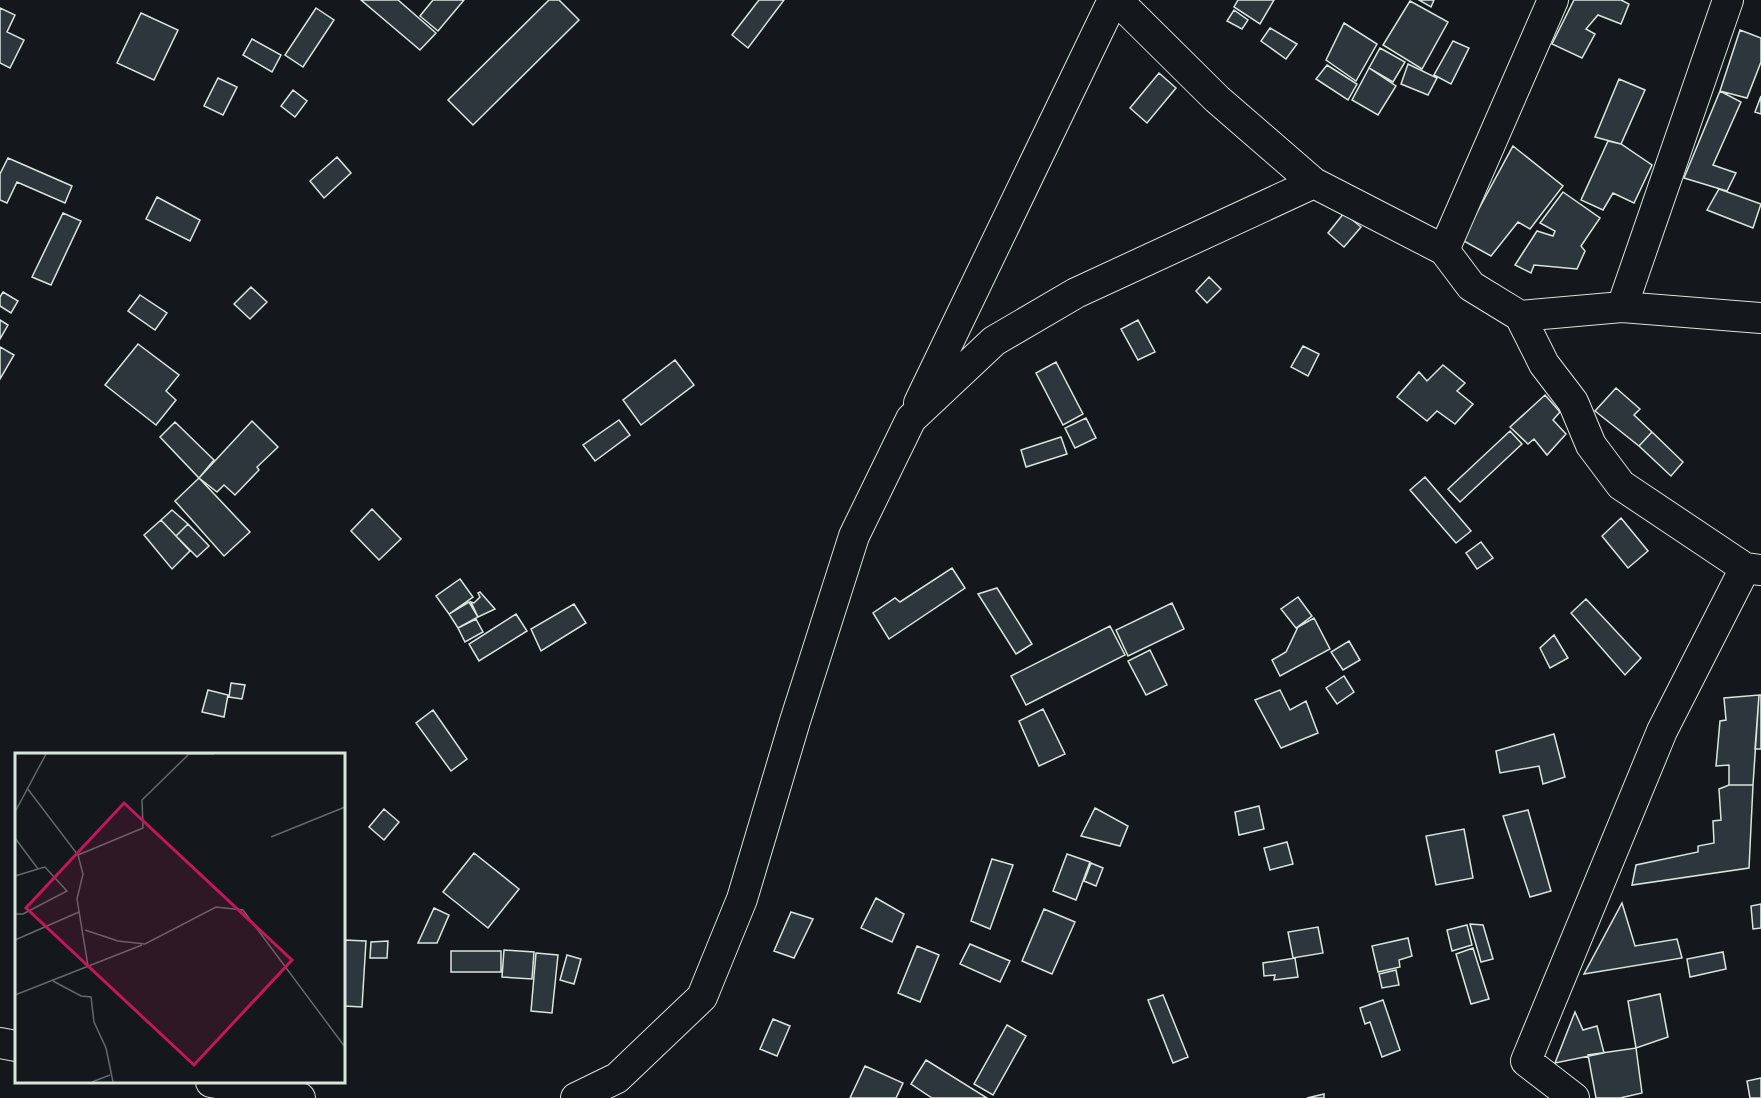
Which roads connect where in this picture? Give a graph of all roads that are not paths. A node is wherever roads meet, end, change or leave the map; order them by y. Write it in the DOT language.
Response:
graph roads {
  1 [pos="1115,0"];
  2 [pos="1553,0"];
  3 [pos="1728,0"];
  4 [pos="1314,183"];
  5 [pos="1444,250"];
  6 [pos="1622,307"];
  7 [pos="1520,316"];
  8 [pos="1761,318"];
  9 [pos="911,419"];
  10 [pos="1753,569"];
  11 [pos="0,1042"];
  12 [pos="15,1046"];
  13 [pos="217,1083"];
  14 [pos="300,1098"];
  15 [pos="576,1098"];
  16 [pos="1574,1098"];
  1 -- 4 [label="street"];
  1 -- 9 [label="street"];
  2 -- 5 [label="street"];
  3 -- 6 [label="street"];
  4 -- 5 [label="street"];
  4 -- 9 [label="street"];
  5 -- 7 [label="street"];
  6 -- 7 [label="street"];
  6 -- 8 [label="street"];
  7 -- 10 [label="street"];
  9 -- 15 [label="street"];
  10 -- 16 [label="street"];
  11 -- 12 [label="street"];
  13 -- 14 [label="street"];
}
